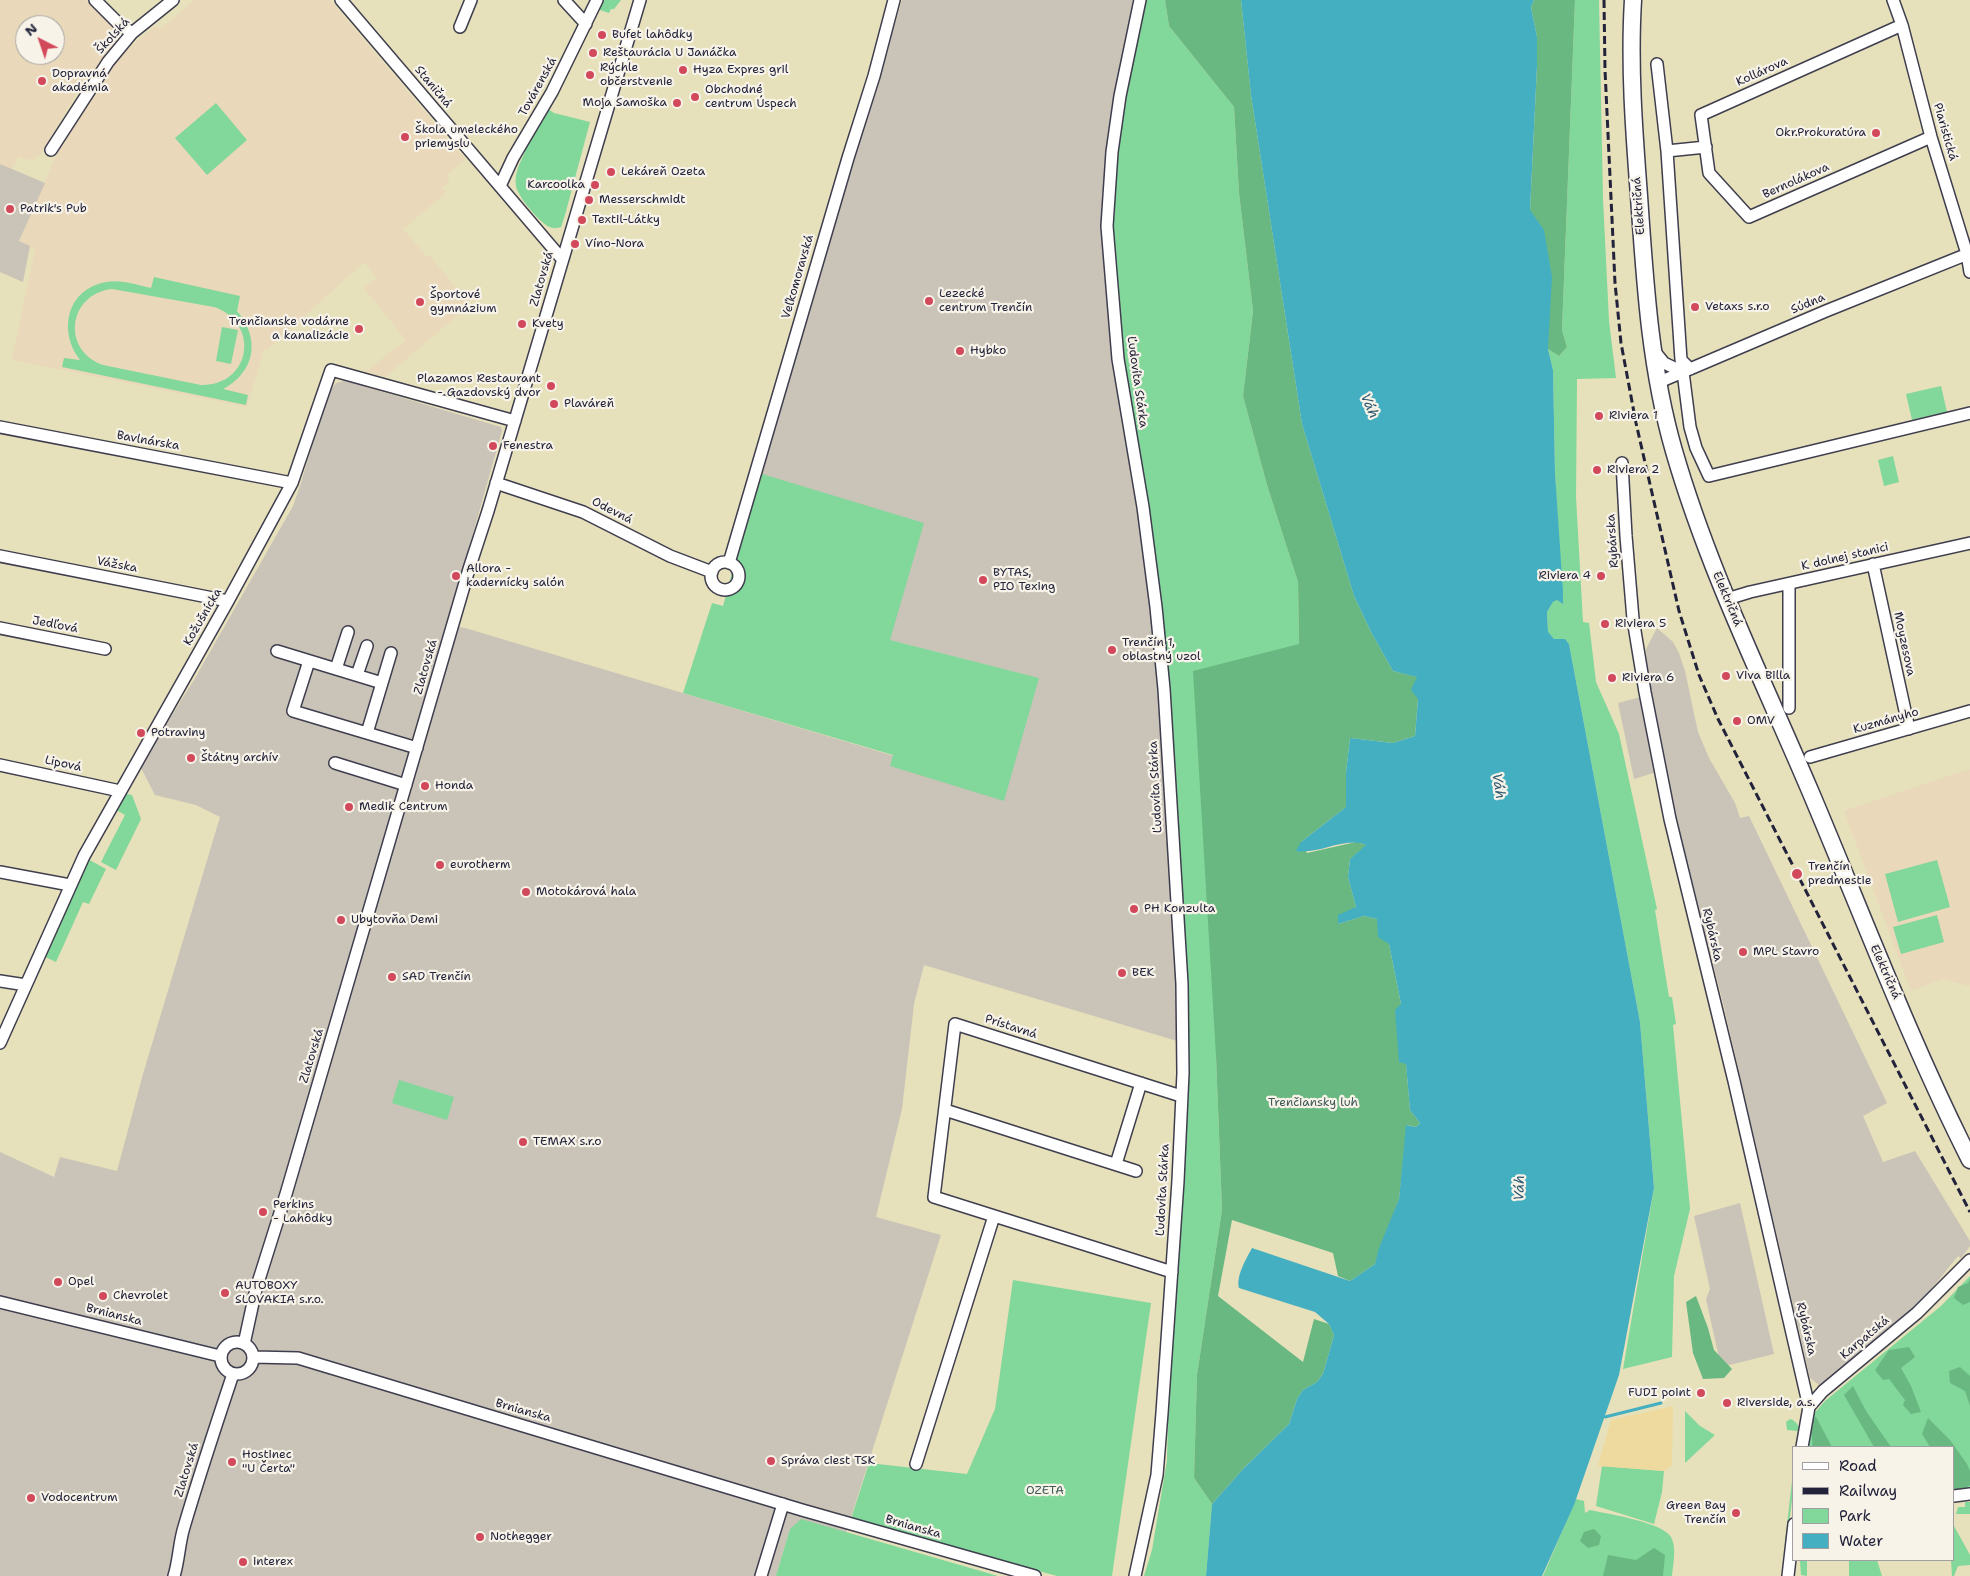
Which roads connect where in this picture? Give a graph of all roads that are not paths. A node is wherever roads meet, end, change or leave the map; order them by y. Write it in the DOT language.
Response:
graph roads {
  1 [pos="95,0"];
  2 [pos="173,0"];
  3 [pos="341,0"];
  4 [pos="471,0"];
  5 [pos="564,0"];
  6 [pos="598,0"];
  7 [pos="640,0"];
  8 [pos="894,0"];
  9 [pos="1140,0"];
  10 [pos="1633,0"];
  11 [pos="1893,0"];
  12 [pos="586,24"];
  13 [pos="1902,25"];
  14 [pos="460,27"];
  15 [pos="132,33"];
  16 [pos="1657,64"];
  17 [pos="1931,138"];
  18 [pos="1706,147"];
  19 [pos="50,150"];
  20 [pos="1667,150"];
  21 [pos="500,186"];
  22 [pos="1968,254"];
  23 [pos="562,259"];
  24 [pos="1970,272"];
  25 [pos="1652,348"];
  26 [pos="1687,370"];
  27 [pos="1657,383"];
  28 [pos="1970,413"];
  29 [pos="515,421"];
  30 [pos="0,427"];
  31 [pos="1622,463"];
  32 [pos="496,482"];
  33 [pos="292,483"];
  34 [pos="1970,543"];
  35 [pos="0,556"];
  36 [pos="729,562"];
  37 [pos="1873,564"];
  38 [pos="712,572"];
  39 [pos="1789,584"];
  40 [pos="1727,599"];
  41 [pos="228,601"];
  42 [pos="0,628"];
  43 [pos="348,632"];
  44 [pos="367,646"];
  45 [pos="105,649"];
  46 [pos="277,651"];
  47 [pos="391,653"];
  48 [pos="309,661"];
  49 [pos="336,669"];
  50 [pos="357,676"];
  51 [pos="382,683"];
  52 [pos="1789,708"];
  53 [pos="1970,711"];
  54 [pos="1909,730"];
  55 [pos="366,733"];
  56 [pos="417,748"];
  57 [pos="1810,757"];
  58 [pos="335,762"];
  59 [pos="0,765"];
  60 [pos="406,785"];
  61 [pos="120,791"];
  62 [pos="0,872"];
  63 [pos="70,885"];
  64 [pos="0,981"];
  65 [pos="26,985"];
  66 [pos="0,1043"];
  67 [pos="1141,1083"];
  68 [pos="1181,1096"];
  69 [pos="945,1110"];
  70 [pos="1970,1160"];
  71 [pos="1116,1164"];
  72 [pos="1136,1170"];
  73 [pos="994,1216"];
  74 [pos="1969,1261"];
  75 [pos="1172,1272"];
  76 [pos="0,1302"];
  77 [pos="244,1344"];
  78 [pos="220,1356"];
  79 [pos="253,1357"];
  80 [pos="234,1374"];
  81 [pos="1809,1407"];
  82 [pos="1802,1446"];
  83 [pos="916,1464"];
  84 [pos="1970,1494"];
  85 [pos="1955,1496"];
  86 [pos="783,1504"];
  87 [pos="1792,1541"];
  88 [pos="174,1576"];
  89 [pos="761,1576"];
  90 [pos="1035,1576"];
  91 [pos="1135,1576"];
  92 [pos="1788,1576"];
  1 -- 15 [label="street"];
  2 -- 15 [label="street, Školská"];
  3 -- 21 [label="street, Staničná"];
  4 -- 14 [label="street"];
  5 -- 12 [label="street"];
  6 -- 12 [label="street, Továrenská"];
  7 -- 23 [label="street, Zlatovská"];
  8 -- 36 [label="street, Veľkomoravská"];
  9 -- 68 [label="street, Ľudovíta Stárka"];
  10 -- 25 [label="main road, Električná"];
  11 -- 13 [label="street, Piaristická"];
  12 -- 21 [label="street, Továrenská"];
  13 -- 17 [label="street, Piaristická"];
  13 -- 18 [label="street, Kollárova"];
  15 -- 19 [label="street, Školská"];
  16 -- 20 [label="street"];
  17 -- 18 [label="street, Bernolákova"];
  17 -- 22 [label="street, Piaristická"];
  18 -- 20 [label="street"];
  20 -- 26 [label="street"];
  21 -- 23 [label="street, Staničná"];
  22 -- 24 [label="street, Piaristická"];
  22 -- 26 [label="street, Súdna"];
  23 -- 29 [label="street, Zlatovská"];
  25 -- 26 [label="street"];
  25 -- 27 [label="main road, Električná"];
  26 -- 27 [label="street, Súdna"];
  26 -- 28 [label="street"];
  27 -- 40 [label="main road, Električná"];
  29 -- 32 [label="street, Zlatovská"];
  29 -- 33 [label="street, Kožušnícka"];
  30 -- 33 [label="street, Bavlnárska"];
  31 -- 81 [label="street, Rybárska"];
  32 -- 38 [label="street, Odevná"];
  32 -- 56 [label="street, Zlatovská"];
  33 -- 41 [label="street, Kožušnícka"];
  34 -- 37 [label="street, K dolnej stanici"];
  35 -- 41 [label="street, Vážska"];
  36 -- 38 [label="street"];
  36 -- 38 [label="street"];
  37 -- 39 [label="street, K dolnej stanici"];
  37 -- 54 [label="street, Moyzesova"];
  39 -- 40 [label="street, K dolnej stanici"];
  39 -- 52 [label="street"];
  40 -- 70 [label="main road, Električná"];
  41 -- 61 [label="street, Kožušnícka"];
  42 -- 45 [label="street, Jedľová"];
  43 -- 49 [label="street"];
  44 -- 50 [label="street"];
  46 -- 48 [label="street"];
  47 -- 51 [label="street"];
  48 -- 49 [label="street"];
  48 -- 55 [label="street"];
  49 -- 50 [label="street"];
  50 -- 51 [label="street"];
  51 -- 55 [label="street"];
  53 -- 54 [label="street, Kuzmányho"];
  54 -- 57 [label="street, Kuzmányho"];
  55 -- 56 [label="street"];
  56 -- 60 [label="street, Zlatovská"];
  58 -- 60 [label="street"];
  59 -- 61 [label="street, Lipová"];
  60 -- 77 [label="street, Zlatovská"];
  61 -- 63 [label="street, Kožušnícka"];
  62 -- 63 [label="street"];
  63 -- 65 [label="street, Kožušnícka"];
  64 -- 65 [label="street"];
  65 -- 66 [label="street, Kožušnícka"];
  67 -- 68 [label="street, Prístavná"];
  67 -- 69 [label="street, Prístavná"];
  67 -- 71 [label="street"];
  68 -- 75 [label="street, Ľudovíta Stárka"];
  69 -- 71 [label="street"];
  69 -- 73 [label="street, Prístavná"];
  71 -- 72 [label="street"];
  73 -- 75 [label="street, Prístavná"];
  73 -- 83 [label="street"];
  74 -- 81 [label="street, Karpatská"];
  75 -- 91 [label="street, Ľudovíta Stárka"];
  76 -- 78 [label="street, Brnianska"];
  77 -- 78 [label="street"];
  77 -- 79 [label="street"];
  78 -- 80 [label="street"];
  79 -- 80 [label="street"];
  79 -- 86 [label="street, Brnianska"];
  80 -- 88 [label="street, Zlatovská"];
  81 -- 82 [label="street"];
  84 -- 85 [label="street"];
  86 -- 89 [label="street"];
  86 -- 90 [label="street, Brnianska"];
  87 -- 92 [label="street"];
}
